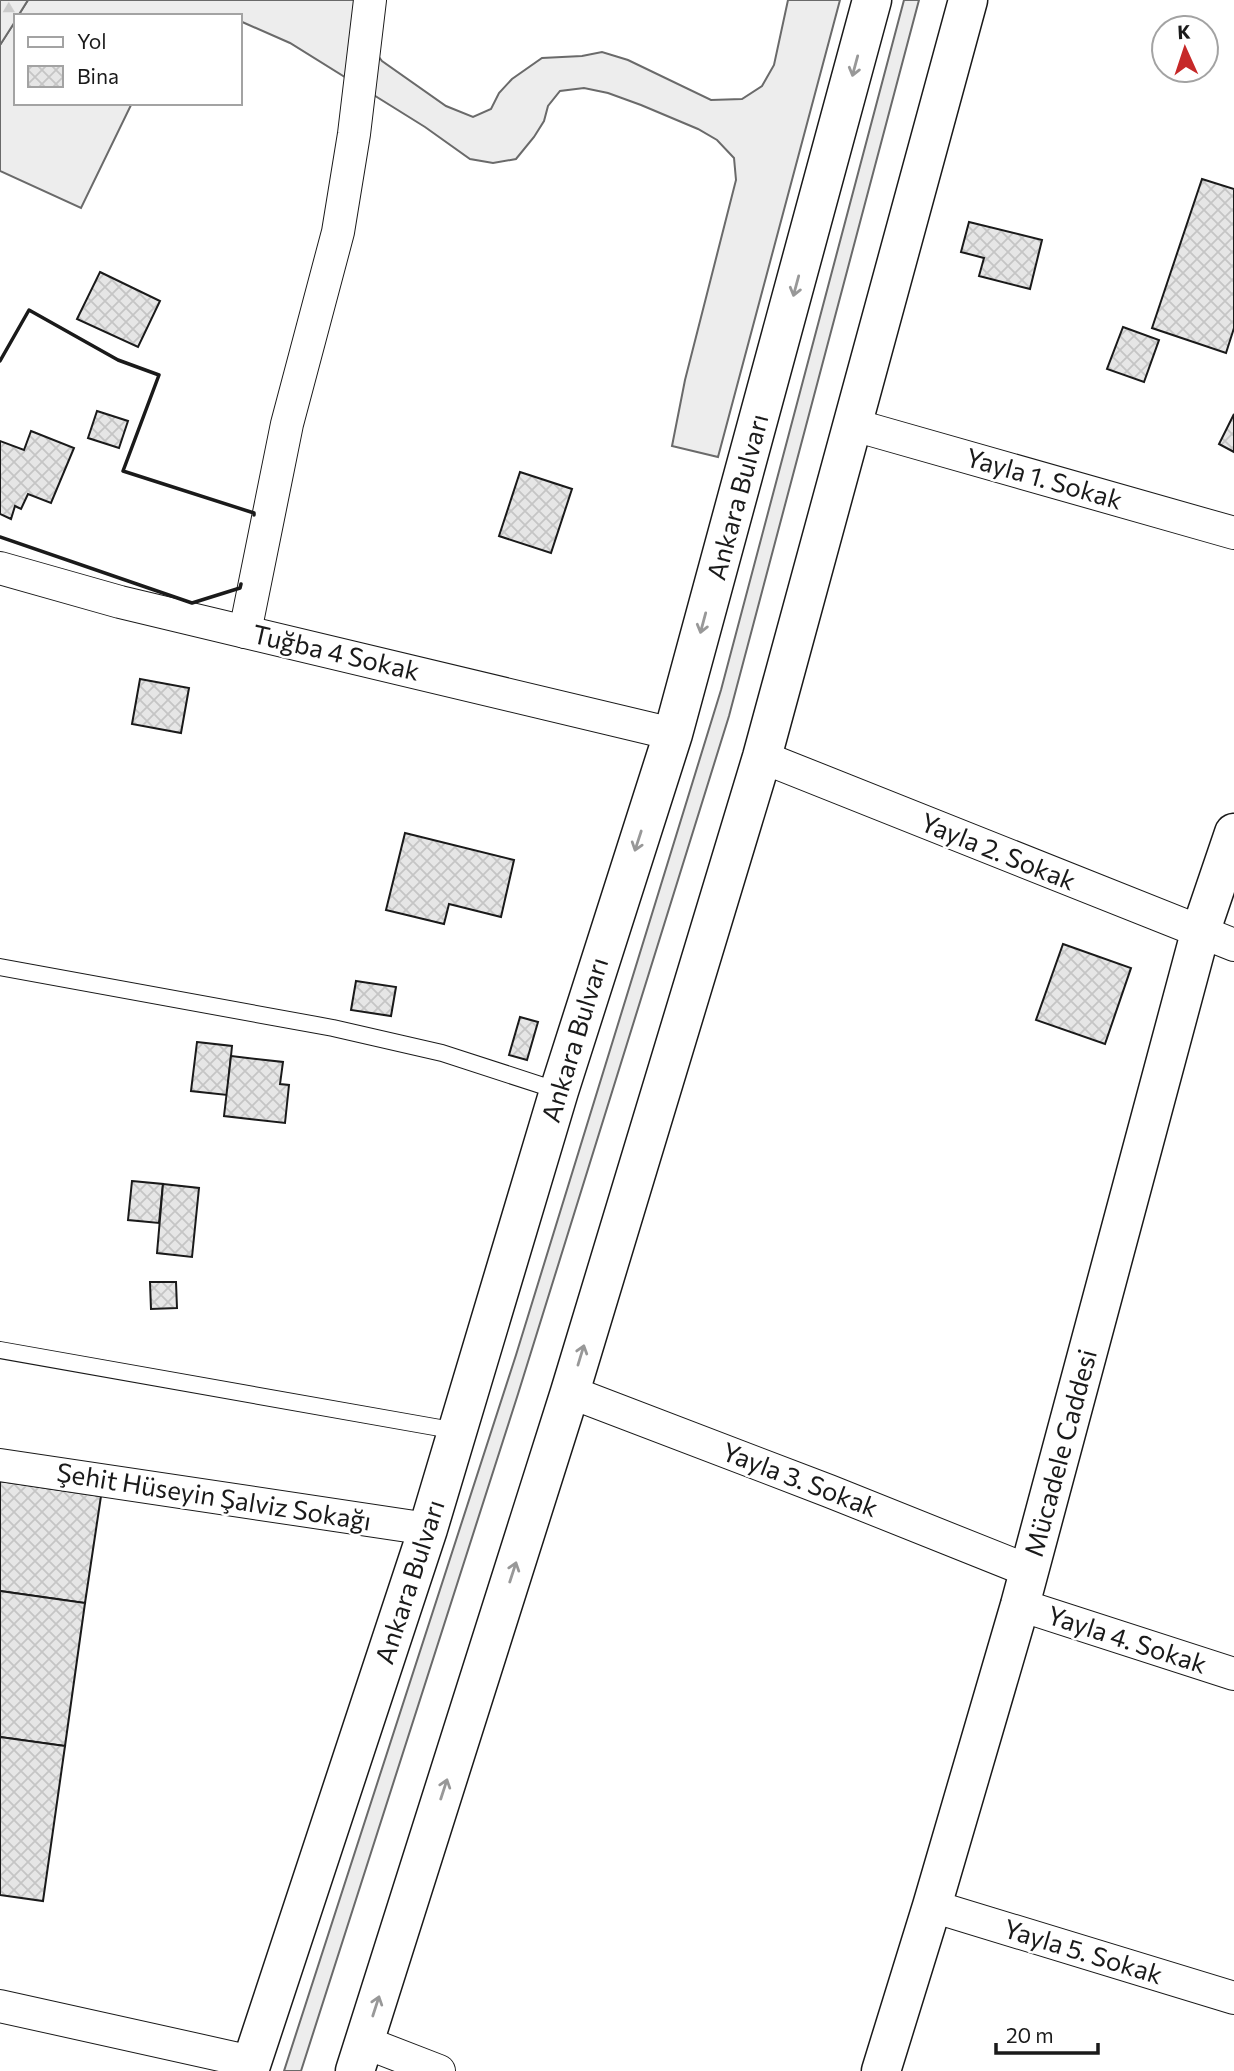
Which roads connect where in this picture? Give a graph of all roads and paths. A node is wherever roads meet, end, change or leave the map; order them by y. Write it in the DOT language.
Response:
graph roads {
  1 [pos="370,0"];
  2 [pos="872,0"];
  3 [pos="968,0"];
  4 [pos="854,425"];
  5 [pos="1234,533"];
  6 [pos="0,568"];
  7 [pos="245,632"];
  8 [pos="673,734"];
  9 [pos="762,757"];
  10 [pos="1234,833"];
  11 [pos="1217,939"];
  12 [pos="0,967"];
  13 [pos="559,1091"];
  14 [pos="0,1350"];
  15 [pos="570,1392"];
  16 [pos="457,1431"];
  17 [pos="0,1465"];
  18 [pos="428,1529"];
  19 [pos="1024,1588"];
  20 [pos="1234,1674"];
  21 [pos="932,1906"];
  22 [pos="1234,1997"];
  23 [pos="0,2006"];
  24 [pos="359,2056"];
  25 [pos="251,2067"];
  26 [pos="439,2071"];
  27 [pos="881,2071"];
  1 -- 7 [label="street"];
  2 -- 8 [label="main road, Ankara Bulvarı, one-way"];
  3 -- 4 [label="main road"];
  4 -- 5 [label="street, Yayla 1. Sokak"];
  4 -- 9 [label="main road"];
  6 -- 7 [label="street, Tuğba 4 Sokak"];
  7 -- 8 [label="street, Tuğba 4 Sokak"];
  8 -- 13 [label="main road, Ankara Bulvarı, one-way"];
  9 -- 11 [label="street, Yayla 2. Sokak"];
  15 -- 9 [label="main road, one-way"];
  10 -- 11 [label="main road, Mücadele Caddesi"];
  11 -- 19 [label="main road, Mücadele Caddesi"];
  12 -- 13 [label="lane"];
  13 -- 16 [label="main road, Ankara Bulvarı"];
  14 -- 16 [label="lane"];
  15 -- 19 [label="street, Yayla 3. Sokak"];
  24 -- 15 [label="main road, one-way"];
  16 -- 18 [label="main road, Ankara Bulvarı"];
  17 -- 18 [label="street, Şehit Hüseyin Şalviz Sokağı"];
  18 -- 25 [label="main road, Ankara Bulvarı"];
  19 -- 20 [label="street, Yayla 4. Sokak"];
  19 -- 21 [label="main road, Mücadele Caddesi"];
  21 -- 22 [label="street, Yayla 5. Sokak"];
  21 -- 27 [label="main road, Mücadele Caddesi"];
  23 -- 25 [label="street"];
  24 -- 26 [label="street"];
}
